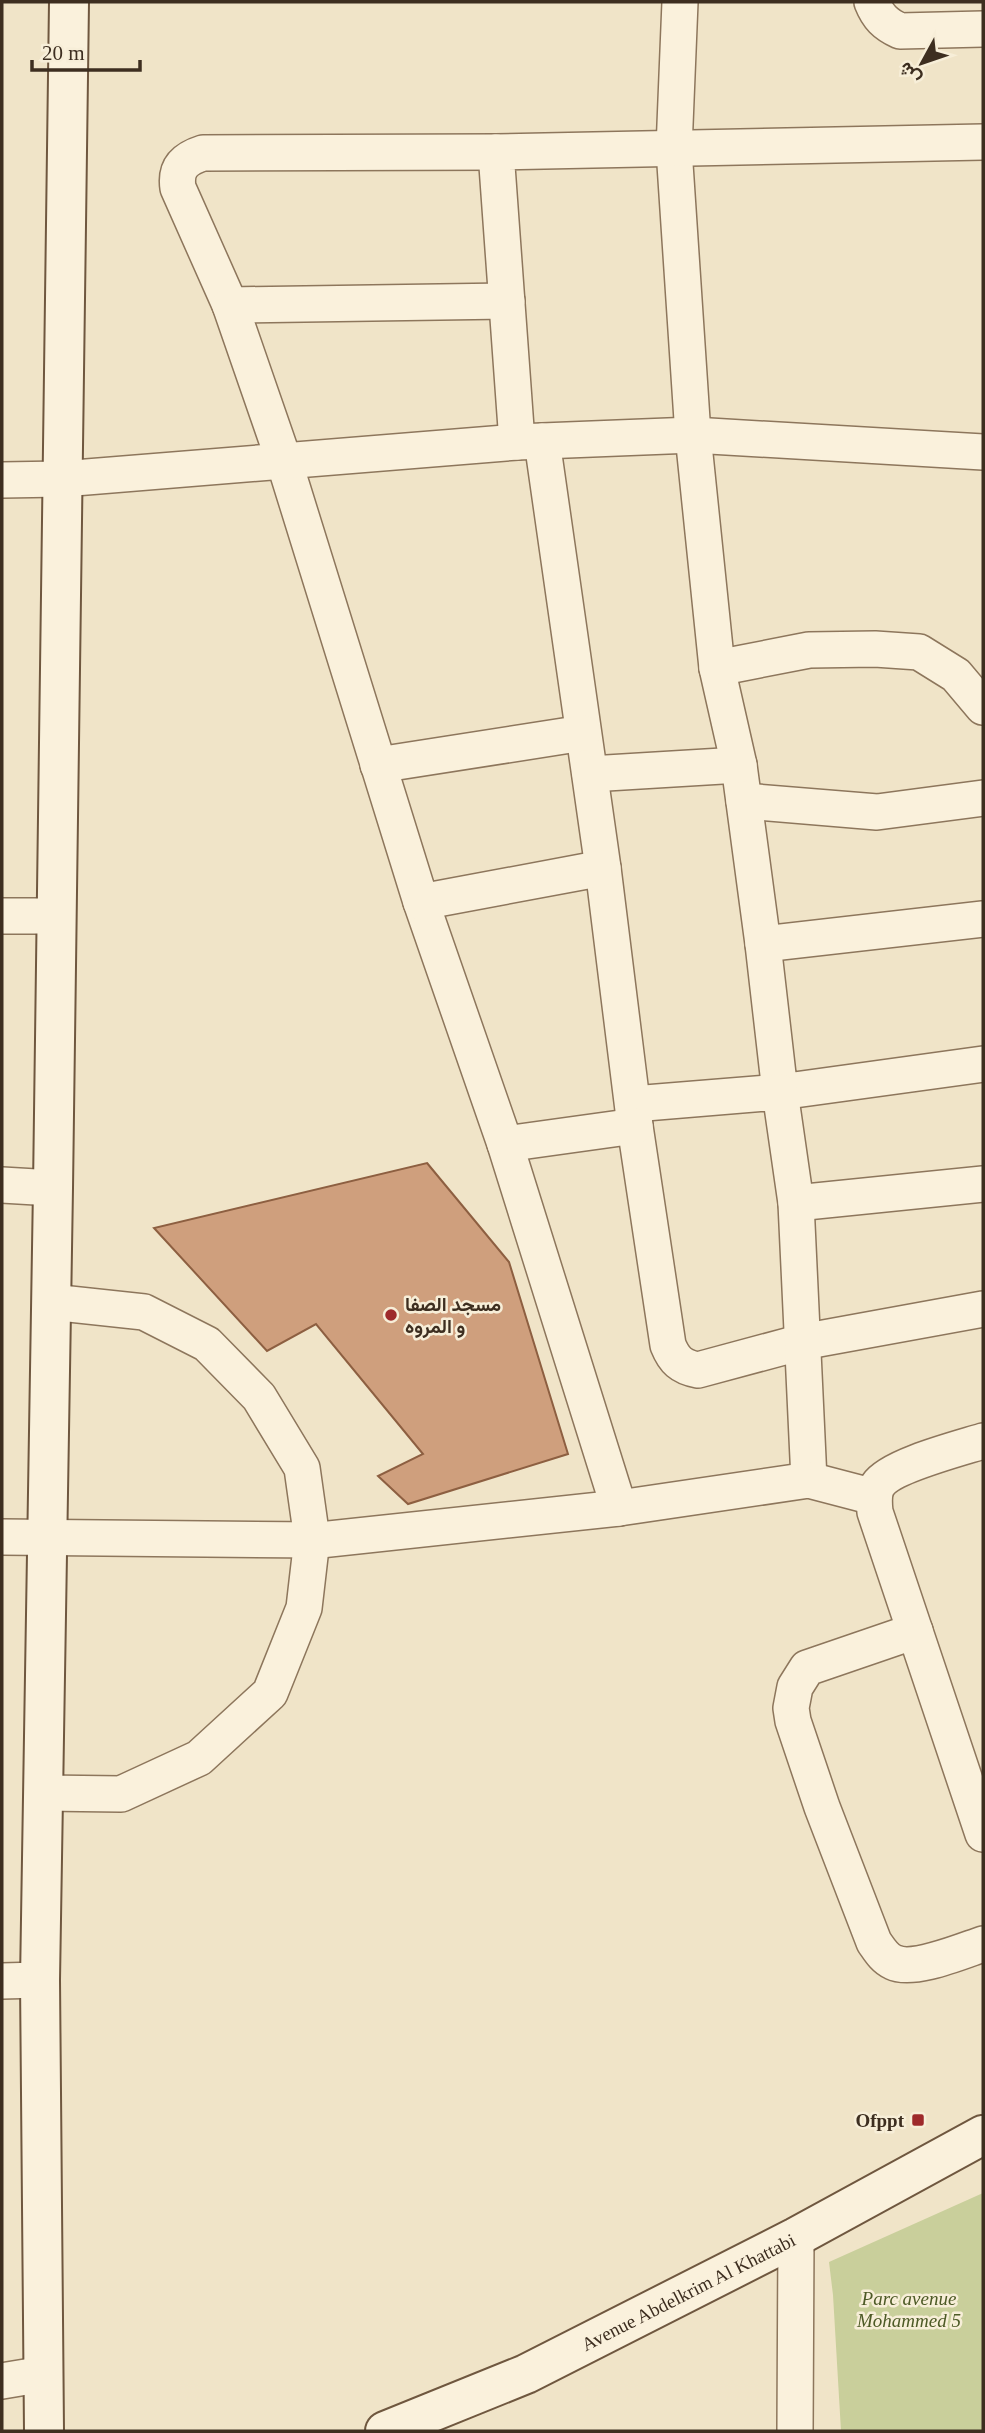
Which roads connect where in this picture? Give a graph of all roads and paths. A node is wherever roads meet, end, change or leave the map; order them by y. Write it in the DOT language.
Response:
graph roads {
  1 [pos="69,2"];
  2 [pos="681,2"];
  3 [pos="872,2"];
  4 [pos="983,29"];
  5 [pos="983,142"];
  6 [pos="674,149"];
  7 [pos="496,152"];
  8 [pos="507,301"];
  9 [pos="230,305"];
  10 [pos="693,435"];
  11 [pos="529,442"];
  12 [pos="983,452"];
  13 [pos="284,461"];
  14 [pos="62,479"];
  15 [pos="2,480"];
  16 [pos="717,668"];
  17 [pos="983,707"];
  18 [pos="583,733"];
  19 [pos="378,765"];
  20 [pos="739,765"];
  21 [pos="590,774"];
  22 [pos="983,798"];
  23 [pos="744,802"];
  24 [pos="603,868"];
  25 [pos="421,902"];
  26 [pos="2,916"];
  27 [pos="56,916"];
  28 [pos="983,919"];
  29 [pos="763,944"];
  30 [pos="983,1064"];
  31 [pos="780,1092"];
  32 [pos="634,1115"];
  33 [pos="505,1143"];
  34 [pos="983,1184"];
  35 [pos="2,1185"];
  36 [pos="53,1188"];
  37 [pos="796,1203"];
  38 [pos="51,1302"];
  39 [pos="983,1308"];
  40 [pos="802,1342"];
  41 [pos="983,1441"];
  42 [pos="809,1480"];
  43 [pos="874,1497"];
  44 [pos="619,1508"];
  45 [pos="2,1537"];
  46 [pos="47,1538"];
  47 [pos="312,1539"];
  48 [pos="915,1631"];
  49 [pos="43,1793"];
  50 [pos="983,1834"];
  51 [pos="983,1944"];
  52 [pos="40,1980"];
  53 [pos="2,1981"];
  54 [pos="983,2135"];
  55 [pos="796,2237"];
  56 [pos="44,2374"];
  57 [pos="2,2381"];
  58 [pos="44,2431"];
  59 [pos="386,2431"];
  60 [pos="795,2431"];
  1 -- 14 [label="street"];
  2 -- 6 [label="street"];
  3 -- 4 [label="street"];
  5 -- 6 [label="street"];
  6 -- 7 [label="street"];
  6 -- 10 [label="street"];
  7 -- 8 [label="street"];
  7 -- 9 [label="street"];
  8 -- 9 [label="street"];
  8 -- 11 [label="street"];
  9 -- 13 [label="street"];
  10 -- 11 [label="street"];
  10 -- 12 [label="street"];
  10 -- 16 [label="street"];
  11 -- 13 [label="street"];
  11 -- 18 [label="street"];
  13 -- 14 [label="street"];
  13 -- 19 [label="street"];
  14 -- 15 [label="street"];
  14 -- 27 [label="street"];
  16 -- 17 [label="street"];
  16 -- 20 [label="street"];
  18 -- 19 [label="street"];
  18 -- 21 [label="street"];
  19 -- 25 [label="street"];
  20 -- 21 [label="street"];
  20 -- 23 [label="street"];
  21 -- 24 [label="street"];
  22 -- 23 [label="street"];
  23 -- 29 [label="street"];
  24 -- 25 [label="street"];
  24 -- 32 [label="street"];
  25 -- 33 [label="street"];
  26 -- 27 [label="street"];
  27 -- 36 [label="street"];
  28 -- 29 [label="street"];
  29 -- 31 [label="street"];
  30 -- 31 [label="street"];
  31 -- 32 [label="street"];
  31 -- 37 [label="street"];
  32 -- 33 [label="street"];
  32 -- 40 [label="street"];
  33 -- 44 [label="street"];
  34 -- 37 [label="street"];
  35 -- 36 [label="street"];
  36 -- 38 [label="street"];
  37 -- 40 [label="street"];
  38 -- 46 [label="street"];
  38 -- 47 [label="street"];
  39 -- 40 [label="street"];
  40 -- 42 [label="street"];
  41 -- 43 [label="street"];
  42 -- 43 [label="street"];
  42 -- 44 [label="street"];
  43 -- 48 [label="street"];
  44 -- 47 [label="street"];
  45 -- 46 [label="street"];
  46 -- 47 [label="street"];
  46 -- 49 [label="street"];
  47 -- 49 [label="street"];
  48 -- 50 [label="street"];
  48 -- 51 [label="street"];
  49 -- 52 [label="street"];
  52 -- 53 [label="street"];
  52 -- 56 [label="street"];
  54 -- 55 [label="street, Avenue Abdelkrim Al Khattabi"];
  55 -- 59 [label="street, Avenue Abdelkrim Al Khattabi"];
  55 -- 60 [label="street"];
  56 -- 57 [label="street"];
  56 -- 58 [label="street"];
}
